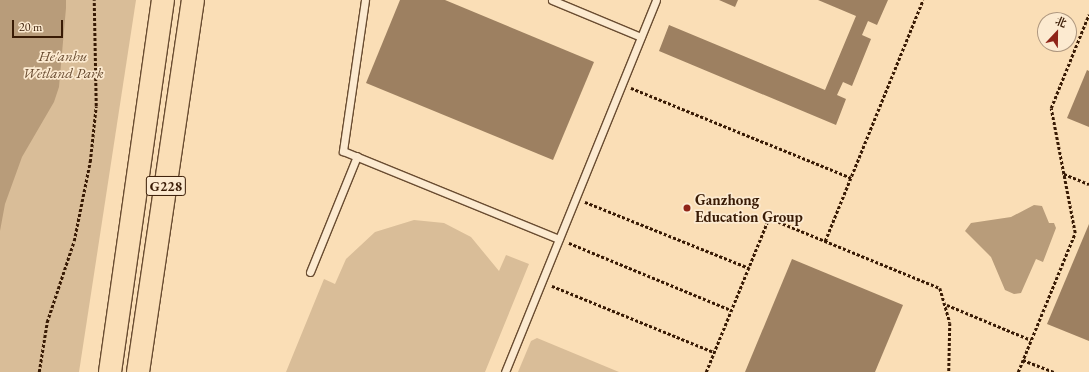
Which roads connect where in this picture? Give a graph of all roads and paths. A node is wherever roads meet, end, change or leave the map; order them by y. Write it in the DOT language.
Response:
graph roads {
  1 [pos="94,0"];
  2 [pos="163,0"];
  3 [pos="193,0"];
  4 [pos="365,0"];
  5 [pos="552,0"];
  6 [pos="656,0"];
  7 [pos="923,0"];
  8 [pos="1089,14"];
  9 [pos="640,37"];
  10 [pos="622,84"];
  11 [pos="357,156"];
  12 [pos="1064,173"];
  13 [pos="851,178"];
  14 [pos="1089,184"];
  15 [pos="576,198"];
  16 [pos="559,239"];
  17 [pos="825,241"];
  18 [pos="748,268"];
  19 [pos="310,272"];
  20 [pos="542,282"];
  21 [pos="946,305"];
  22 [pos="731,310"];
  23 [pos="1031,340"];
  24 [pos="714,352"];
  25 [pos="1023,360"];
  26 [pos="39,372"];
  27 [pos="110,372"];
  28 [pos="138,372"];
  29 [pos="505,372"];
  30 [pos="706,372"];
  31 [pos="949,372"];
  32 [pos="1018,372"];
  33 [pos="1054,372"];
  1 -- 26 [label="path"];
  2 -- 27 [label="highway, G228"];
  3 -- 28 [label="highway, G228"];
  4 -- 11 [label="lane"];
  5 -- 9 [label="lane"];
  6 -- 9 [label="lane"];
  7 -- 13 [label="path"];
  8 -- 12 [label="path"];
  9 -- 10 [label="lane"];
  10 -- 13 [label="path"];
  10 -- 15 [label="lane"];
  11 -- 16 [label="lane"];
  11 -- 19 [label="lane"];
  12 -- 14 [label="path"];
  12 -- 23 [label="path"];
  13 -- 17 [label="path"];
  15 -- 16 [label="lane"];
  15 -- 18 [label="path"];
  16 -- 20 [label="lane"];
  16 -- 22 [label="path"];
  17 -- 18 [label="path"];
  17 -- 21 [label="path"];
  18 -- 22 [label="path"];
  20 -- 24 [label="path"];
  20 -- 29 [label="lane"];
  21 -- 23 [label="path"];
  21 -- 31 [label="path"];
  22 -- 24 [label="path"];
  23 -- 25 [label="path"];
  24 -- 30 [label="path"];
  25 -- 32 [label="path"];
  25 -- 33 [label="path"];
}
